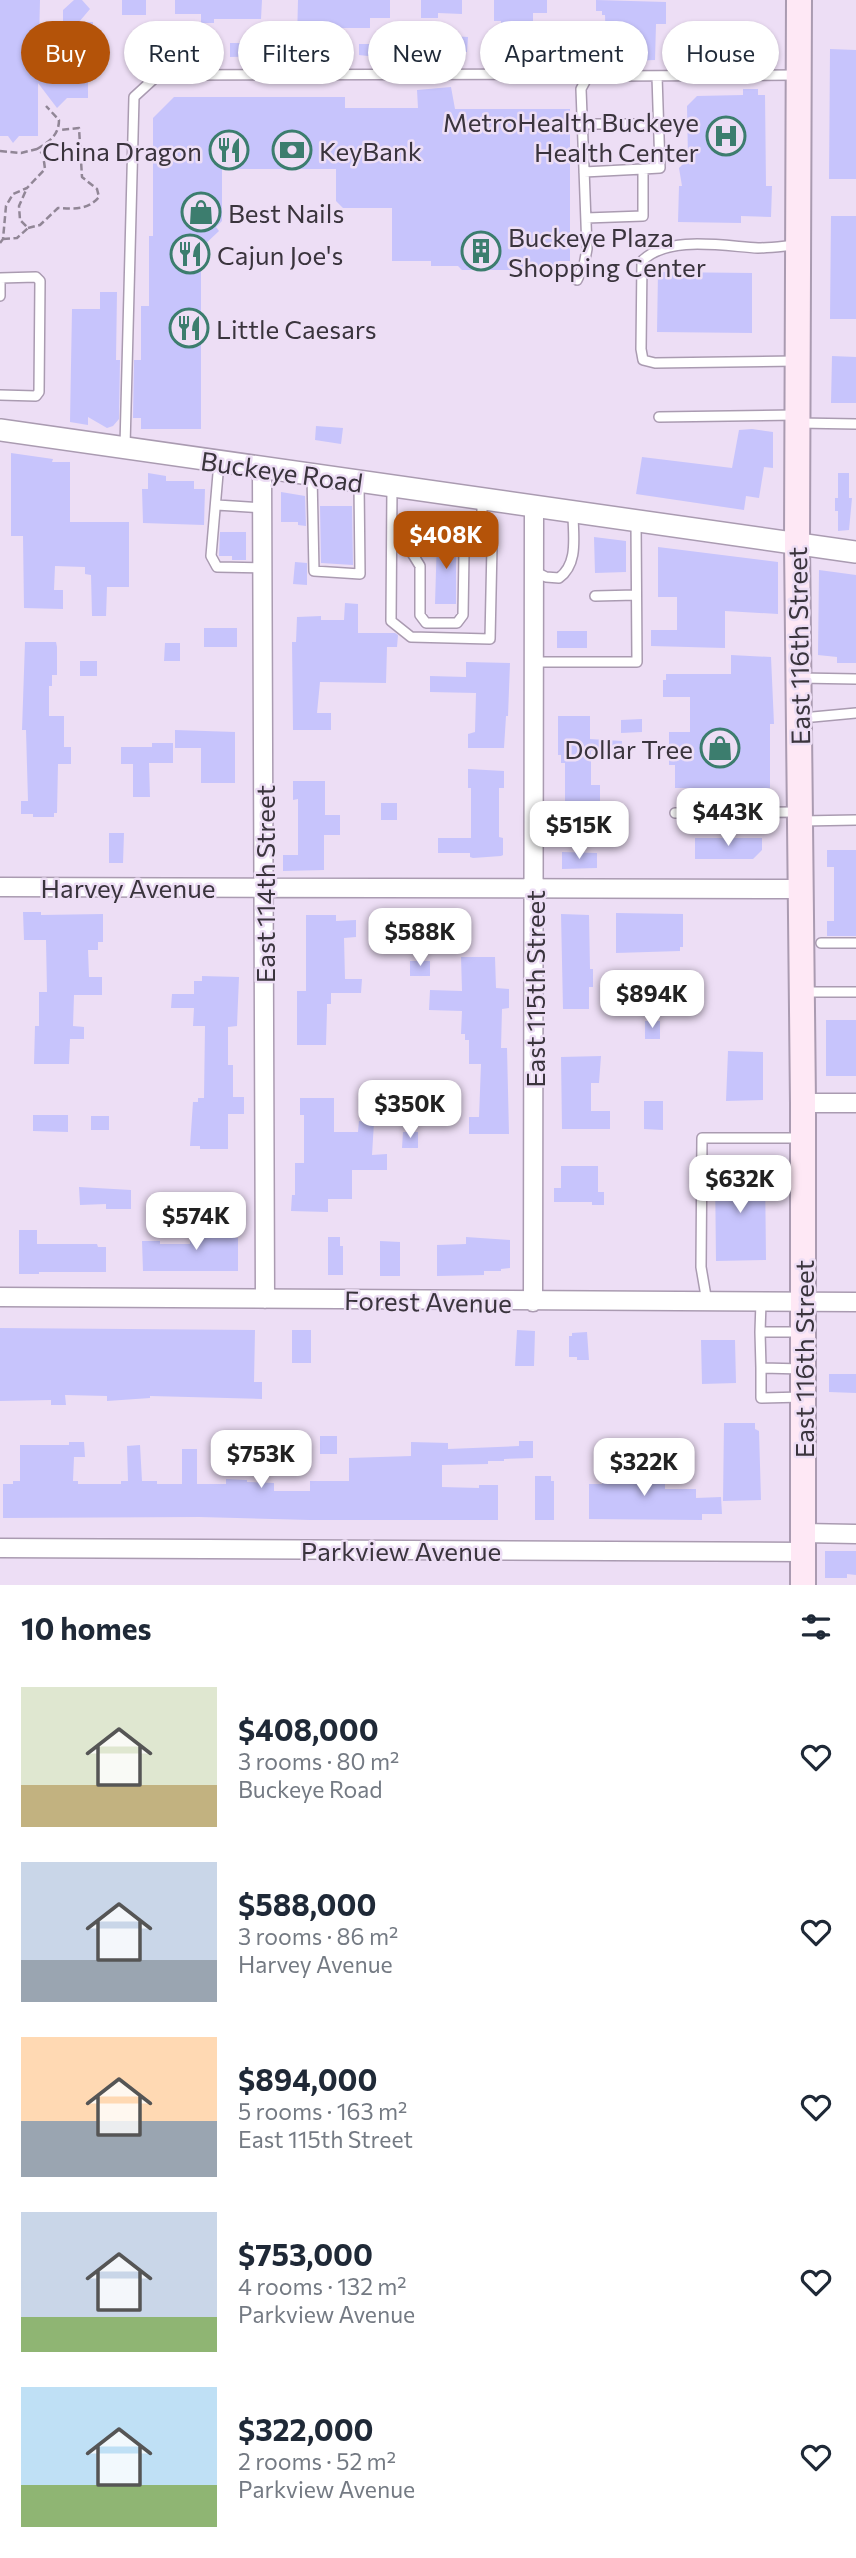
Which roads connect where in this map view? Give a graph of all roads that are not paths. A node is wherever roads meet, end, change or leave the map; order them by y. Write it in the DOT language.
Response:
graph roads {
  1 [pos="799,0"];
  2 [pos="480,74"];
  3 [pos="799,75"];
  4 [pos="648,76"];
  5 [pos="657,76"];
  6 [pos="584,84"];
  7 [pos="582,124"];
  8 [pos="658,124"];
  9 [pos="643,169"];
  10 [pos="584,172"];
  11 [pos="586,218"];
  12 [pos="798,245"];
  13 [pos="0,277"];
  14 [pos="577,280"];
  15 [pos="0,296"];
  16 [pos="798,361"];
  17 [pos="0,395"];
  18 [pos="659,417"];
  19 [pos="798,419"];
  20 [pos="856,424"];
  21 [pos="0,430"];
  22 [pos="125,448"];
  23 [pos="219,462"];
  24 [pos="262,468"];
  25 [pos="312,475"];
  26 [pos="359,482"];
  27 [pos="392,487"];
  28 [pos="482,500"];
  29 [pos="217,505"];
  30 [pos="262,508"];
  31 [pos="534,508"];
  32 [pos="573,513"];
  33 [pos="392,521"];
  34 [pos="636,522"];
  35 [pos="482,532"];
  36 [pos="797,543"];
  37 [pos="856,552"];
  38 [pos="263,568"];
  39 [pos="534,571"];
  40 [pos="636,595"];
  41 [pos="595,596"];
  42 [pos="534,663"];
  43 [pos="799,678"];
  44 [pos="856,679"];
  45 [pos="856,713"];
  46 [pos="799,718"];
  47 [pos="675,813"];
  48 [pos="800,817"];
  49 [pos="856,820"];
  50 [pos="0,887"];
  51 [pos="265,887"];
  52 [pos="534,888"];
  53 [pos="801,888"];
  54 [pos="821,943"];
  55 [pos="856,943"];
  56 [pos="802,992"];
  57 [pos="856,992"];
  58 [pos="803,1103"];
  59 [pos="856,1103"];
  60 [pos="803,1138"];
  61 [pos="0,1297"];
  62 [pos="265,1299"];
  63 [pos="533,1302"];
  64 [pos="706,1302"];
  65 [pos="761,1302"];
  66 [pos="803,1302"];
  67 [pos="856,1302"];
  68 [pos="760,1332"];
  69 [pos="803,1332"];
  70 [pos="761,1368"];
  71 [pos="803,1369"];
  72 [pos="803,1397"];
  73 [pos="856,1534"];
  74 [pos="803,1543"];
  75 [pos="0,1548"];
  76 [pos="803,1585"];
  1 -- 3 [label="main road, East 116th Street"];
  2 -- 22 [label="lane"];
  3 -- 5 [label="lane"];
  3 -- 12 [label="main road, East 116th Street"];
  4 -- 5 [label="lane"];
  5 -- 8 [label="lane"];
  6 -- 7 [label="lane"];
  7 -- 8 [label="lane"];
  7 -- 10 [label="lane"];
  8 -- 9 [label="lane"];
  9 -- 10 [label="lane"];
  9 -- 11 [label="lane"];
  10 -- 11 [label="lane"];
  11 -- 14 [label="lane"];
  12 -- 16 [label="main road, East 116th Street"];
  12 -- 16 [label="lane"];
  13 -- 15 [label="lane"];
  13 -- 17 [label="lane"];
  16 -- 19 [label="main road, East 116th Street"];
  18 -- 19 [label="lane"];
  19 -- 20 [label="lane"];
  19 -- 36 [label="main road, East 116th Street"];
  21 -- 22 [label="street, Buckeye Road"];
  22 -- 23 [label="street, Buckeye Road"];
  23 -- 24 [label="street, Buckeye Road"];
  23 -- 29 [label="lane"];
  24 -- 25 [label="street, Buckeye Road"];
  24 -- 30 [label="street, East 114th Street"];
  25 -- 26 [label="street, Buckeye Road"];
  25 -- 26 [label="lane"];
  26 -- 27 [label="street, Buckeye Road"];
  27 -- 28 [label="street, Buckeye Road"];
  27 -- 33 [label="lane"];
  28 -- 31 [label="street, Buckeye Road"];
  28 -- 35 [label="lane"];
  29 -- 30 [label="lane"];
  29 -- 38 [label="lane"];
  30 -- 38 [label="street, East 114th Street"];
  31 -- 32 [label="street, Buckeye Road"];
  31 -- 39 [label="street, East 115th Street"];
  32 -- 34 [label="street, Buckeye Road"];
  32 -- 39 [label="lane"];
  33 -- 35 [label="lane"];
  33 -- 35 [label="lane"];
  34 -- 36 [label="street, Buckeye Road"];
  34 -- 40 [label="lane"];
  36 -- 37 [label="street, Buckeye Road"];
  36 -- 43 [label="main road, East 116th Street"];
  38 -- 51 [label="street, East 114th Street"];
  39 -- 42 [label="street, East 115th Street"];
  40 -- 41 [label="lane"];
  40 -- 42 [label="lane"];
  42 -- 52 [label="street, East 115th Street"];
  43 -- 44 [label="lane"];
  43 -- 46 [label="main road, East 116th Street"];
  45 -- 46 [label="lane"];
  46 -- 48 [label="main road, East 116th Street"];
  47 -- 48 [label="lane"];
  48 -- 49 [label="lane"];
  48 -- 53 [label="main road, East 116th Street"];
  50 -- 51 [label="street, Harvey Avenue"];
  51 -- 52 [label="street, Harvey Avenue"];
  51 -- 62 [label="street, East 114th Street"];
  52 -- 53 [label="street, Harvey Avenue"];
  52 -- 63 [label="street, East 115th Street"];
  53 -- 56 [label="main road, East 116th Street"];
  54 -- 55 [label="lane"];
  56 -- 57 [label="lane"];
  56 -- 58 [label="main road, East 116th Street"];
  58 -- 59 [label="street"];
  58 -- 60 [label="main road, East 116th Street"];
  60 -- 64 [label="lane"];
  60 -- 66 [label="main road, East 116th Street"];
  61 -- 62 [label="street, Forest Avenue"];
  62 -- 63 [label="street, Forest Avenue"];
  63 -- 64 [label="street, Forest Avenue"];
  64 -- 65 [label="street, Forest Avenue"];
  65 -- 66 [label="street, Forest Avenue"];
  65 -- 68 [label="lane"];
  66 -- 67 [label="street, Forest Avenue"];
  66 -- 69 [label="main road, East 116th Street"];
  68 -- 69 [label="lane"];
  68 -- 70 [label="lane"];
  69 -- 71 [label="main road, East 116th Street"];
  70 -- 71 [label="lane"];
  70 -- 72 [label="lane"];
  71 -- 72 [label="main road, East 116th Street"];
  72 -- 74 [label="main road, East 116th Street"];
  73 -- 74 [label="street, Parkview Avenue"];
  74 -- 75 [label="street, Parkview Avenue"];
  74 -- 76 [label="main road, East 116th Street"];
}
